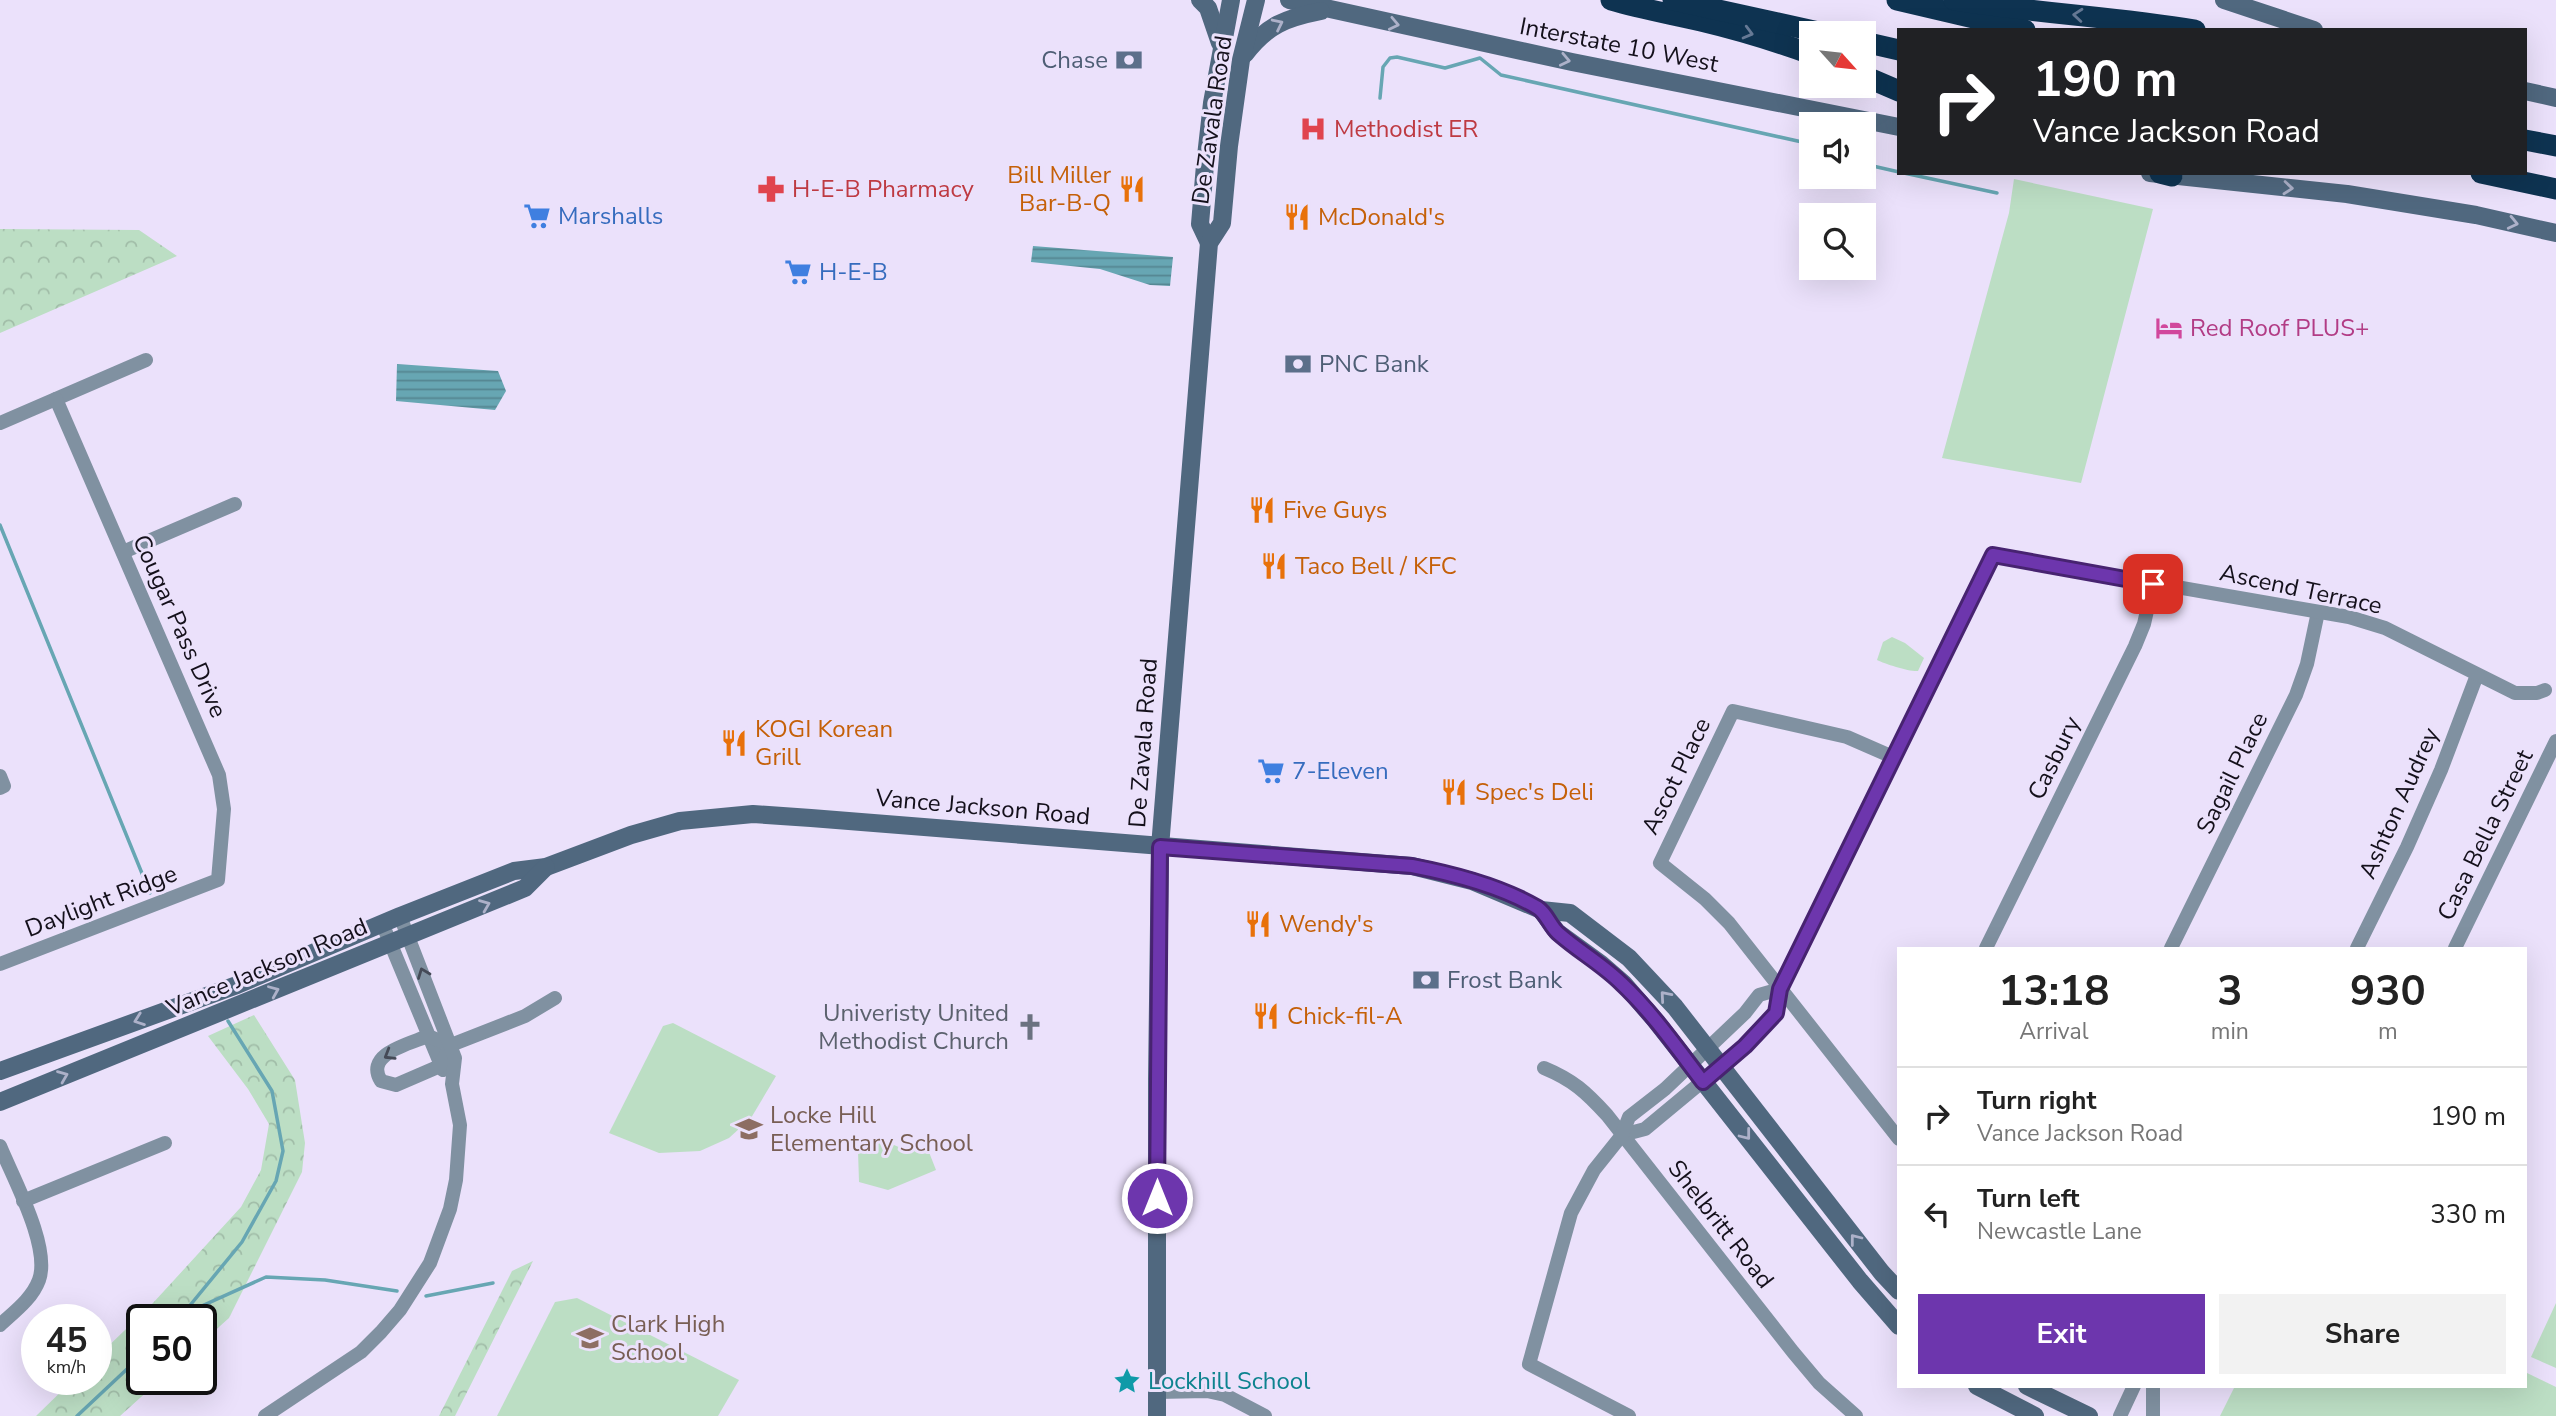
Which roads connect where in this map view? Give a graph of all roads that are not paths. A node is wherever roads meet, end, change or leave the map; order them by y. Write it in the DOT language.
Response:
graph roads {
  1 [pos="1200,0"];
  2 [pos="1231,0"];
  3 [pos="1256,0"];
  4 [pos="1289,0"];
  5 [pos="1611,0"];
  6 [pos="1673,0"];
  7 [pos="1896,0"];
  8 [pos="1954,0"];
  9 [pos="2224,0"];
  10 [pos="1322,5"];
  11 [pos="1799,28"];
  12 [pos="2016,28"];
  13 [pos="2182,28"];
  14 [pos="2308,28"];
  15 [pos="1876,45"];
  16 [pos="1221,47"];
  17 [pos="1799,50"];
  18 [pos="1897,50"];
  19 [pos="1241,60"];
  20 [pos="1876,81"];
  21 [pos="1897,90"];
  22 [pos="1897,127"];
  23 [pos="2527,140"];
  24 [pos="2556,146"];
  25 [pos="2166,175"];
  26 [pos="2490,175"];
  27 [pos="2556,189"];
  28 [pos="2556,233"];
  29 [pos="1209,243"];
  30 [pos="146,360"];
  31 [pos="56,399"];
  32 [pos="0,423"];
  33 [pos="235,504"];
  34 [pos="123,552"];
  35 [pos="2153,584"];
  36 [pos="2318,612"];
  37 [pos="2477,675"];
  38 [pos="2545,690"];
  39 [pos="2556,741"];
  40 [pos="1895,758"];
  41 [pos="1160,847"];
  42 [pos="546,867"];
  43 [pos="218,880"];
  44 [pos="1541,910"];
  45 [pos="400,916"];
  46 [pos="382,923"];
  47 [pos="408,935"];
  48 [pos="390,943"];
  49 [pos="1986,947"];
  50 [pos="2171,947"];
  51 [pos="2357,947"];
  52 [pos="2455,947"];
  53 [pos="0,964"];
  54 [pos="1780,989"];
  55 [pos="555,998"];
  56 [pos="1745,1013"];
  57 [pos="1762,1029"];
  58 [pos="428,1036"];
  59 [pos="451,1045"];
  60 [pos="1707,1049"];
  61 [pos="1690,1065"];
  62 [pos="440,1066"];
  63 [pos="1722,1067"];
  64 [pos="1544,1068"];
  65 [pos="0,1071"];
  66 [pos="1703,1082"];
  67 [pos="452,1084"];
  68 [pos="1650,1101"];
  69 [pos="0,1102"];
  70 [pos="1661,1116"];
  71 [pos="1897,1131"];
  72 [pos="1622,1135"];
  73 [pos="165,1143"];
  74 [pos="0,1146"];
  75 [pos="23,1201"];
  76 [pos="1897,1289"];
  77 [pos="1897,1324"];
  78 [pos="0,1325"];
  79 [pos="1981,1388"];
  80 [pos="2031,1388"];
  81 [pos="2132,1390"];
  82 [pos="1157,1392"];
  83 [pos="2154,1392"];
  84 [pos="265,1416"];
  85 [pos="1157,1416"];
  86 [pos="1265,1416"];
  87 [pos="1629,1416"];
  88 [pos="1856,1416"];
  89 [pos="2035,1416"];
  90 [pos="2089,1416"];
  91 [pos="2120,1416"];
  92 [pos="2154,1416"];
  1 -- 16 [label="main road"];
  2 -- 16 [label="main road, De Zavala Road"];
  3 -- 19 [label="main road, De Zavala Road"];
  4 -- 10 [label="main road, Interstate 10 West"];
  5 -- 17 [label="highway, one-way"];
  6 -- 11 [label="highway"];
  7 -- 12 [label="highway"];
  13 -- 8 [label="highway, one-way"];
  9 -- 14 [label="main road"];
  19 -- 10 [label="main road, one-way"];
  10 -- 22 [label="main road, Interstate 10 West, one-way"];
  15 -- 18 [label="highway"];
  16 -- 29 [label="main road, De Zavala Road"];
  19 -- 29 [label="main road, De Zavala Road"];
  20 -- 21 [label="highway"];
  23 -- 24 [label="highway"];
  25 -- 28 [label="main road, one-way"];
  26 -- 27 [label="highway"];
  29 -- 41 [label="main road, De Zavala Road"];
  30 -- 31 [label="street"];
  31 -- 32 [label="street"];
  31 -- 34 [label="street, Cougar Pass Drive"];
  33 -- 34 [label="street"];
  34 -- 43 [label="street, Cougar Pass Drive"];
  35 -- 36 [label="street, Ascend Terrace"];
  35 -- 40 [label="street, Ascend Terrace"];
  35 -- 49 [label="street, Casbury"];
  36 -- 37 [label="street, Ascend Terrace"];
  36 -- 50 [label="street, Sagail Place"];
  37 -- 38 [label="street, Ascend Terrace"];
  37 -- 51 [label="street, Ashton Audrey"];
  39 -- 52 [label="street, Casa Bella Street"];
  40 -- 54 [label="street"];
  40 -- 54 [label="street, Ascot Place"];
  41 -- 42 [label="main road, Vance Jackson Road"];
  41 -- 44 [label="main road, Vance Jackson Road"];
  41 -- 82 [label="main road, De Zavala Road"];
  42 -- 45 [label="main road, Vance Jackson Road"];
  47 -- 42 [label="main road, Vance Jackson Road, one-way"];
  43 -- 53 [label="street, Daylight Ridge"];
  60 -- 44 [label="main road, Vance Jackson Road, one-way"];
  44 -- 61 [label="main road, Vance Jackson Road"];
  45 -- 46 [label="main road, Vance Jackson Road"];
  45 -- 47 [label="street"];
  46 -- 48 [label="street"];
  46 -- 65 [label="main road, Vance Jackson Road, one-way"];
  47 -- 48 [label="main road, Vance Jackson Road"];
  59 -- 47 [label="street, one-way"];
  48 -- 58 [label="street"];
  69 -- 48 [label="main road, Vance Jackson Road, one-way"];
  54 -- 56 [label="street"];
  54 -- 57 [label="street"];
  54 -- 71 [label="street"];
  55 -- 59 [label="street"];
  56 -- 57 [label="street"];
  56 -- 60 [label="street"];
  57 -- 63 [label="street"];
  58 -- 59 [label="street"];
  58 -- 62 [label="street"];
  58 -- 62 [label="street, one-way"];
  59 -- 62 [label="street"];
  59 -- 67 [label="street"];
  60 -- 61 [label="street"];
  60 -- 63 [label="main road, Vance Jackson Road"];
  61 -- 66 [label="main road, Vance Jackson Road"];
  61 -- 68 [label="street"];
  62 -- 67 [label="street"];
  63 -- 66 [label="street"];
  76 -- 63 [label="main road, Vance Jackson Road, one-way"];
  64 -- 72 [label="street, Shelbritt Road"];
  66 -- 70 [label="street"];
  66 -- 77 [label="main road, Vance Jackson Road, one-way"];
  67 -- 84 [label="street"];
  68 -- 70 [label="street"];
  68 -- 72 [label="street"];
  70 -- 72 [label="street"];
  72 -- 87 [label="street"];
  72 -- 88 [label="street, Shelbritt Road"];
  73 -- 75 [label="street"];
  74 -- 75 [label="street"];
  75 -- 78 [label="street"];
  79 -- 89 [label="main road"];
  80 -- 90 [label="main road"];
  81 -- 83 [label="street"];
  81 -- 91 [label="street"];
  82 -- 85 [label="main road, De Zavala Road"];
  82 -- 86 [label="street"];
  83 -- 92 [label="street"];
}
